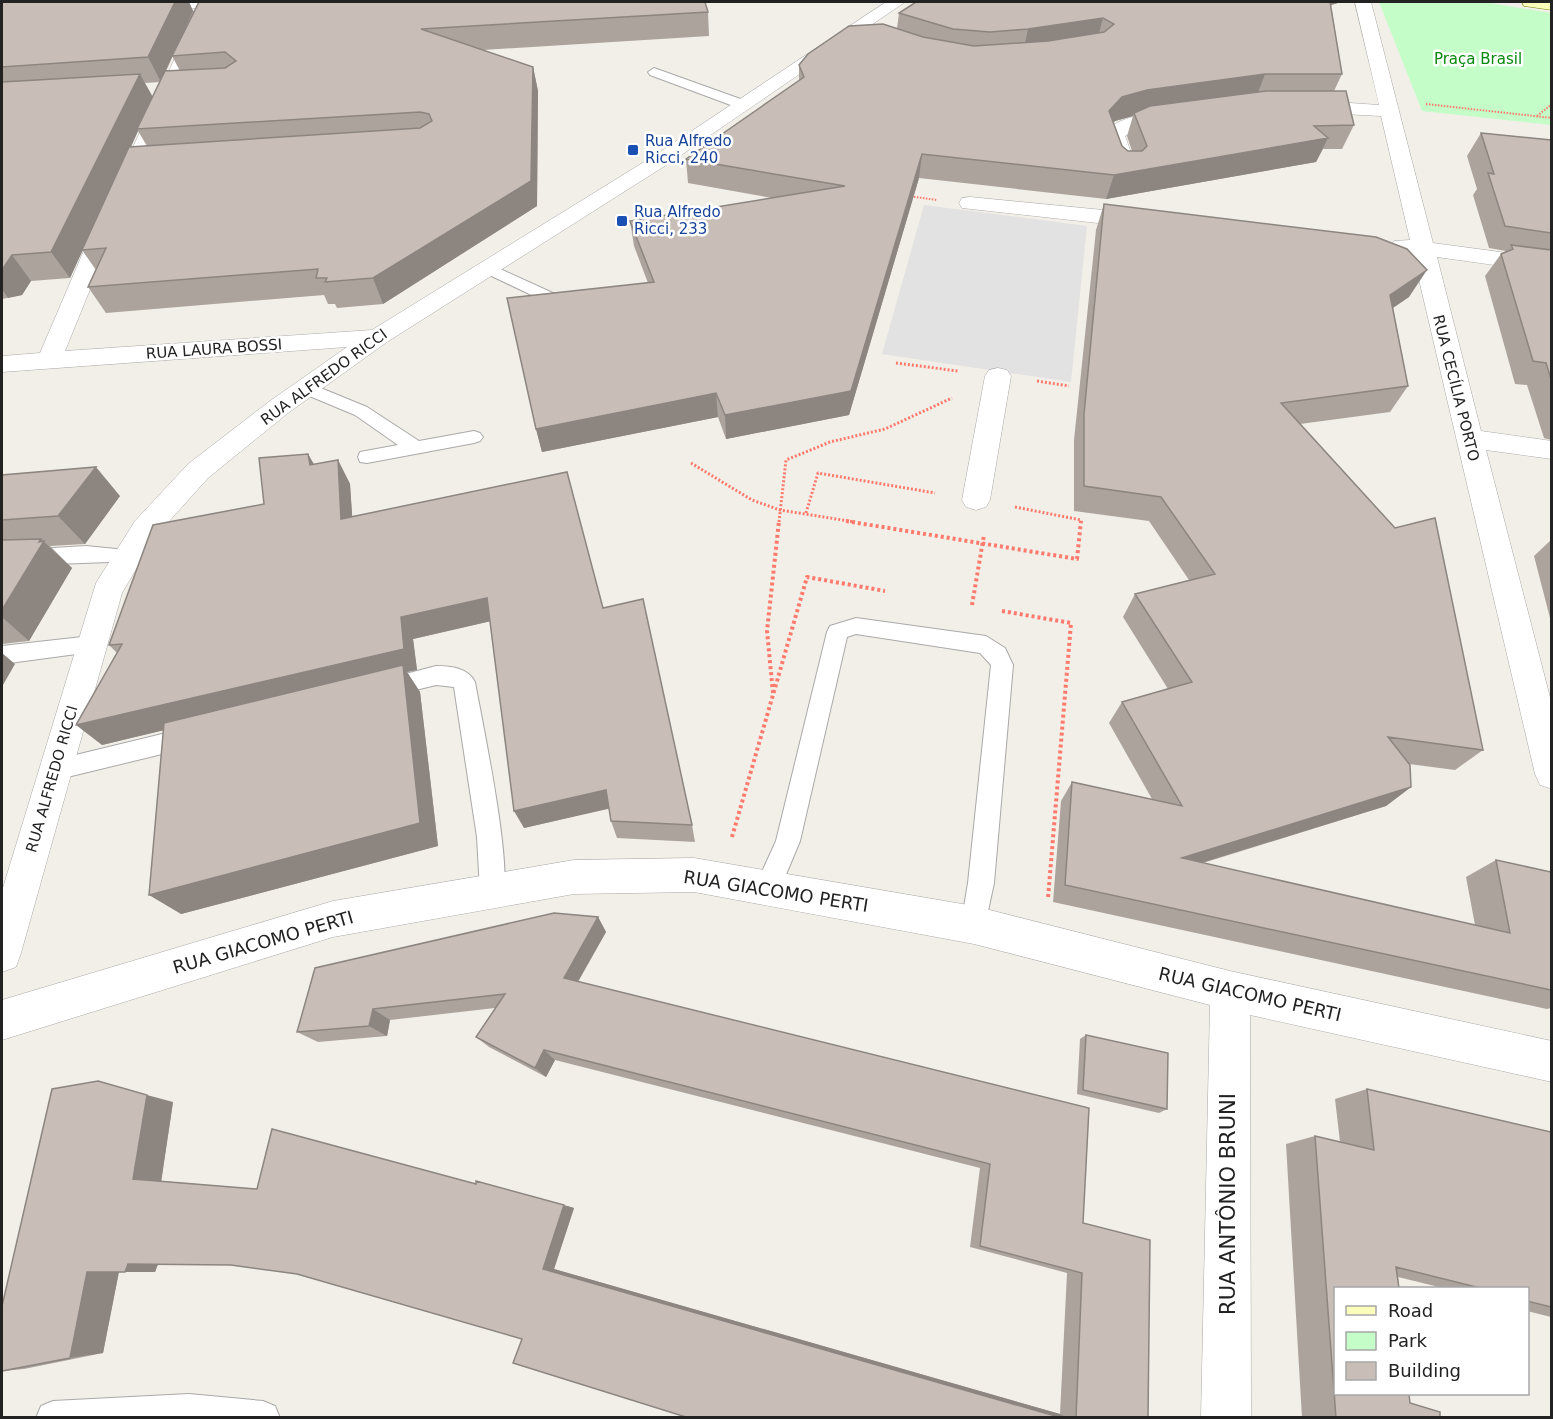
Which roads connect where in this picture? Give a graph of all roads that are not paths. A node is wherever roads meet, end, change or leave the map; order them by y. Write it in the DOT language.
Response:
graph roads {
  1 [pos="217,2"];
  2 [pos="897,2"];
  3 [pos="1363,2"];
  4 [pos="1530,2"];
  5 [pos="1551,5"];
  6 [pos="131,8"];
  7 [pos="654,72"];
  8 [pos="191,87"];
  9 [pos="169,88"];
  10 [pos="145,90"];
  11 [pos="741,104"];
  12 [pos="1388,105"];
  13 [pos="1285,106"];
  14 [pos="1198,114"];
  15 [pos="158,163"];
  16 [pos="135,164"];
  17 [pos="1127,169"];
  18 [pos="970,203"];
  19 [pos="1166,223"];
  20 [pos="1376,244"];
  21 [pos="1422,248"];
  22 [pos="1551,266"];
  23 [pos="487,268"];
  24 [pos="588,303"];
  25 [pos="378,337"];
  26 [pos="49,361"];
  27 [pos="2,364"];
  28 [pos="998,376"];
  29 [pos="306,388"];
  30 [pos="474,437"];
  31 [pos="1468,438"];
  32 [pos="416,448"];
  33 [pos="1551,450"];
  34 [pos="367,457"];
  35 [pos="984,501"];
  36 [pos="129,556"];
  37 [pos="2,560"];
  38 [pos="91,645"];
  39 [pos="2,655"];
  40 [pos="1541,686"];
  41 [pos="362,694"];
  42 [pos="214,731"];
  43 [pos="55,770"];
  44 [pos="1551,774"];
  45 [pos="12,881"];
  46 [pos="768,887"];
  47 [pos="493,891"];
  48 [pos="974,925"];
  49 [pos="2,953"];
  50 [pos="1230,991"];
  51 [pos="2,1020"];
  52 [pos="1551,1062"];
  53 [pos="53,1418"];
  54 [pos="263,1418"];
  55 [pos="1226,1418"];
  1 -- 6 [label="street"];
  1 -- 9 [label="street"];
  2 -- 11 [label="street, RUA ALFREDO RICCI"];
  3 -- 12 [label="street, RUA CECÍLIA PORTO"];
  4 -- 5 [label="main road"];
  7 -- 11 [label="lane"];
  8 -- 9 [label="street"];
  9 -- 10 [label="street"];
  9 -- 16 [label="street"];
  11 -- 23 [label="street, RUA ALFREDO RICCI"];
  12 -- 13 [label="street"];
  12 -- 21 [label="street, RUA CECÍLIA PORTO"];
  14 -- 17 [label="street"];
  15 -- 16 [label="street"];
  16 -- 26 [label="street"];
  18 -- 19 [label="street"];
  20 -- 21 [label="street"];
  21 -- 22 [label="street"];
  21 -- 31 [label="street, RUA CECÍLIA PORTO"];
  23 -- 24 [label="lane"];
  23 -- 25 [label="street, RUA ALFREDO RICCI"];
  25 -- 26 [label="street, RUA LAURA BOSSI"];
  25 -- 29 [label="street, RUA ALFREDO RICCI"];
  26 -- 27 [label="street, RUA LAURA BOSSI"];
  28 -- 35 [label="street"];
  29 -- 32 [label="lane"];
  29 -- 36 [label="street, RUA ALFREDO RICCI"];
  30 -- 32 [label="lane"];
  31 -- 33 [label="street"];
  31 -- 40 [label="street, RUA CECÍLIA PORTO"];
  32 -- 34 [label="lane"];
  36 -- 37 [label="lane"];
  36 -- 38 [label="street, RUA ALFREDO RICCI"];
  38 -- 39 [label="lane"];
  38 -- 43 [label="street, RUA ALFREDO RICCI"];
  40 -- 44 [label="street, RUA CECÍLIA PORTO"];
  41 -- 47 [label="lane"];
  42 -- 43 [label="lane"];
  43 -- 45 [label="street, RUA ALFREDO RICCI"];
  45 -- 49 [label="street, RUA ALFREDO RICCI"];
  46 -- 47 [label="street, RUA GIACOMO PERTI"];
  46 -- 48 [label="street, RUA GIACOMO PERTI"];
  46 -- 48 [label="lane"];
  47 -- 51 [label="street, RUA GIACOMO PERTI"];
  48 -- 50 [label="street, RUA GIACOMO PERTI"];
  50 -- 52 [label="street, RUA GIACOMO PERTI"];
  50 -- 55 [label="street, RUA ANTÔNIO BRUNI"];
  53 -- 54 [label="lane"];
}
